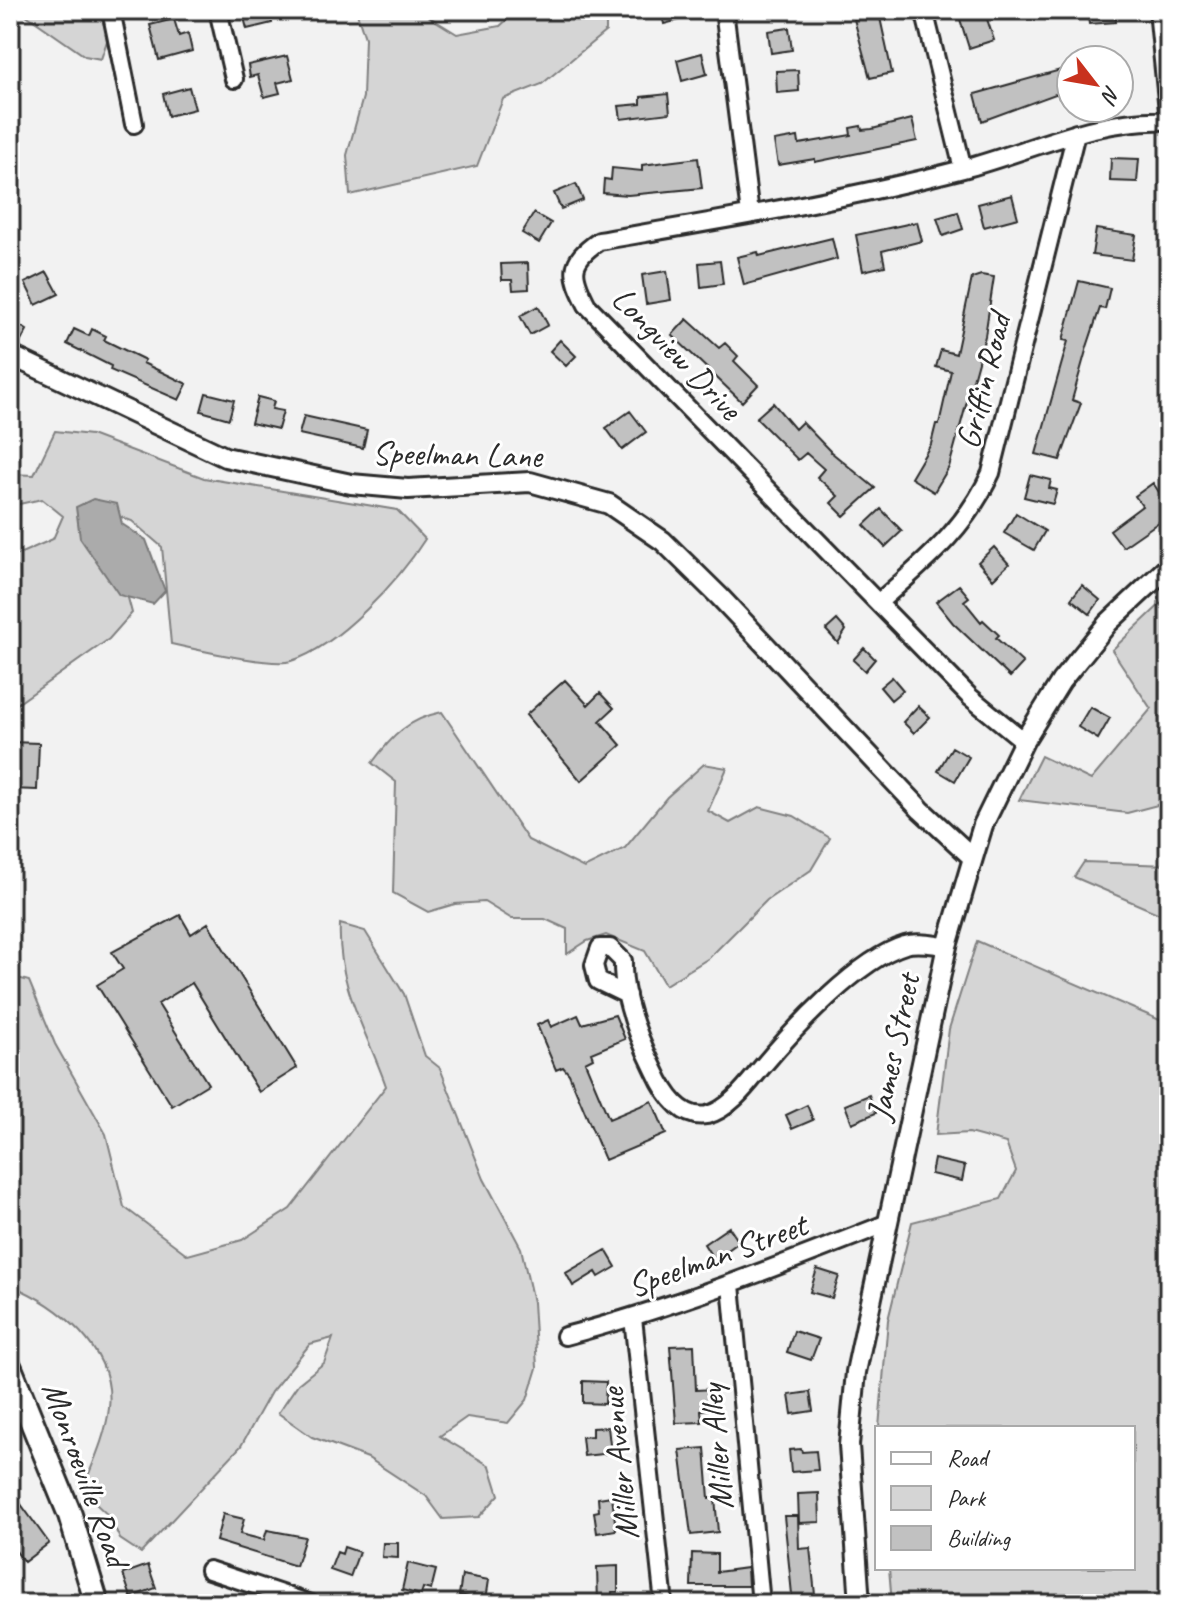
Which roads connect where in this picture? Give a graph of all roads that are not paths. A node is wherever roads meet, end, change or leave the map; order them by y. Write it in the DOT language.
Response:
graph roads {
  1 [pos="111,10"];
  2 [pos="218,10"];
  3 [pos="724,10"];
  4 [pos="924,10"];
  5 [pos="1158,10"];
  6 [pos="234,79"];
  7 [pos="1169,121"];
  8 [pos="134,124"];
  9 [pos="1076,133"];
  10 [pos="963,169"];
  11 [pos="750,214"];
  12 [pos="10,355"];
  13 [pos="1169,566"];
  14 [pos="878,603"];
  15 [pos="1024,741"];
  16 [pos="973,858"];
  17 [pos="947,946"];
  18 [pos="627,995"];
  19 [pos="888,1223"];
  20 [pos="731,1285"];
  21 [pos="633,1318"];
  22 [pos="565,1336"];
  23 [pos="10,1370"];
  24 [pos="209,1570"];
  25 [pos="97,1604"];
  26 [pos="311,1604"];
  27 [pos="664,1604"];
  28 [pos="761,1604"];
  29 [pos="860,1604"];
  1 -- 8 [label="street"];
  2 -- 6 [label="street"];
  3 -- 11 [label="street"];
  4 -- 10 [label="street"];
  5 -- 7 [label="street"];
  7 -- 9 [label="street, Longview Drive"];
  9 -- 10 [label="street, Longview Drive"];
  9 -- 14 [label="street, Griffin Road"];
  10 -- 11 [label="street, Longview Drive"];
  11 -- 14 [label="street, Longview Drive"];
  12 -- 16 [label="street, Speelman Lane"];
  13 -- 15 [label="street, James Street"];
  14 -- 15 [label="street, Longview Drive"];
  15 -- 16 [label="street, James Street"];
  16 -- 17 [label="street, James Street"];
  17 -- 18 [label="street"];
  17 -- 19 [label="street, James Street"];
  19 -- 20 [label="street, Speelman Street"];
  19 -- 29 [label="street, James Street"];
  20 -- 21 [label="street, Speelman Street"];
  20 -- 28 [label="street, Miller Alley"];
  21 -- 22 [label="street, Speelman Street"];
  21 -- 27 [label="street, Miller Avenue"];
  23 -- 25 [label="main road, Monroeville Road"];
  24 -- 26 [label="street"];
}
